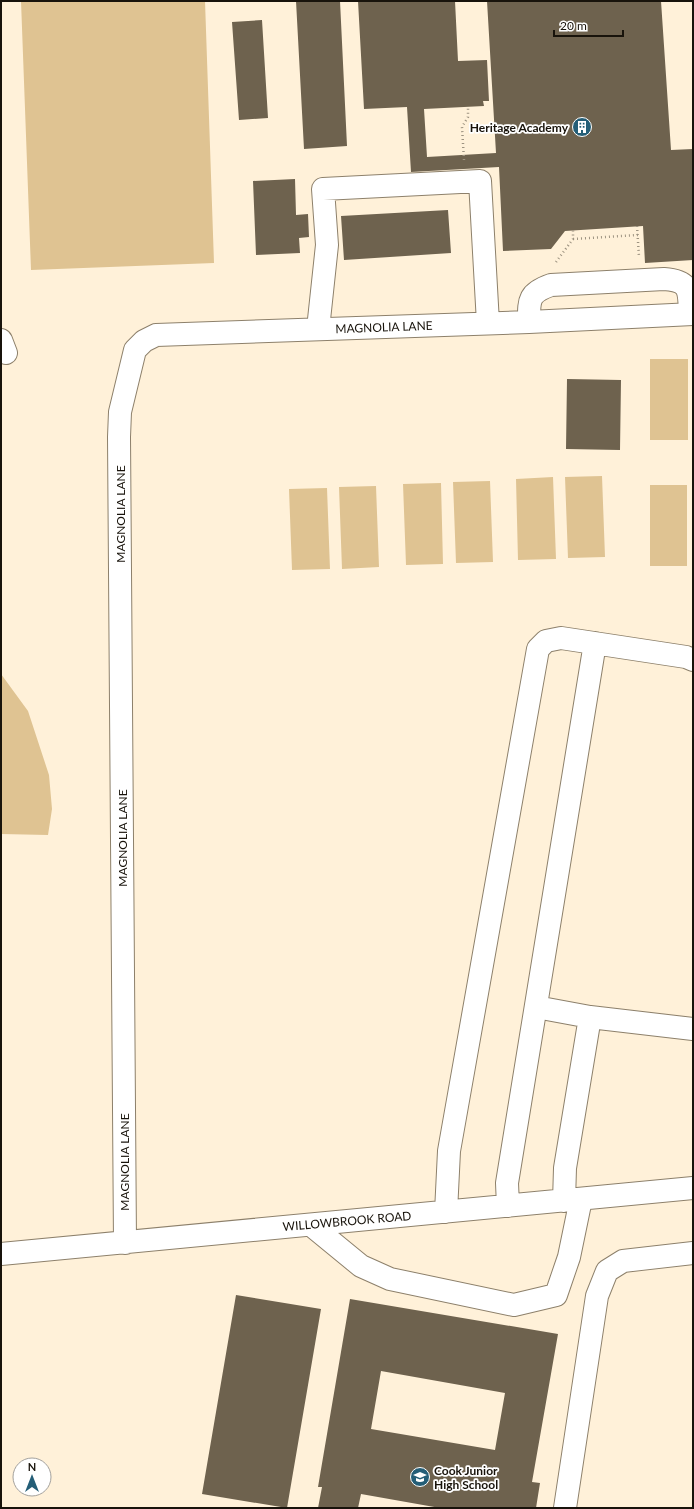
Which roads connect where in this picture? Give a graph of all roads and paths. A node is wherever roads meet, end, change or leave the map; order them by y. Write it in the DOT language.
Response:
graph roads {
  1 [pos="637,226"];
  2 [pos="573,230"];
  3 [pos="638,235"];
  4 [pos="573,239"];
  5 [pos="555,264"];
  6 [pos="639,264"];
  7 [pos="692,314"];
  8 [pos="529,322"];
  9 [pos="488,323"];
  10 [pos="318,329"];
  11 [pos="595,643"];
  12 [pos="693,660"];
  13 [pos="536,1007"];
  14 [pos="590,1017"];
  15 [pos="693,1029"];
  16 [pos="693,1188"];
  17 [pos="573,1200"];
  18 [pos="508,1206"];
  19 [pos="446,1212"];
  20 [pos="311,1225"];
  21 [pos="125,1243"];
  22 [pos="693,1253"];
  23 [pos="1,1254"];
  24 [pos="565,1508"];
  1 -- 3 [label="path"];
  2 -- 4 [label="path"];
  3 -- 4 [label="path"];
  3 -- 6 [label="path"];
  4 -- 5 [label="path"];
  7 -- 8 [label="street, MAGNOLIA LANE"];
  7 -- 8 [label="street"];
  8 -- 9 [label="street, MAGNOLIA LANE"];
  9 -- 10 [label="street, MAGNOLIA LANE"];
  9 -- 10 [label="street"];
  10 -- 21 [label="street, MAGNOLIA LANE"];
  11 -- 12 [label="street"];
  11 -- 13 [label="street"];
  11 -- 19 [label="street"];
  13 -- 14 [label="street"];
  13 -- 18 [label="street"];
  14 -- 15 [label="street"];
  14 -- 17 [label="street"];
  16 -- 17 [label="street, WILLOWBROOK ROAD"];
  17 -- 18 [label="street, WILLOWBROOK ROAD"];
  17 -- 20 [label="street"];
  18 -- 19 [label="street, WILLOWBROOK ROAD"];
  19 -- 20 [label="street, WILLOWBROOK ROAD"];
  20 -- 21 [label="street, WILLOWBROOK ROAD"];
  21 -- 23 [label="street, WILLOWBROOK ROAD"];
  22 -- 24 [label="street"];
}
